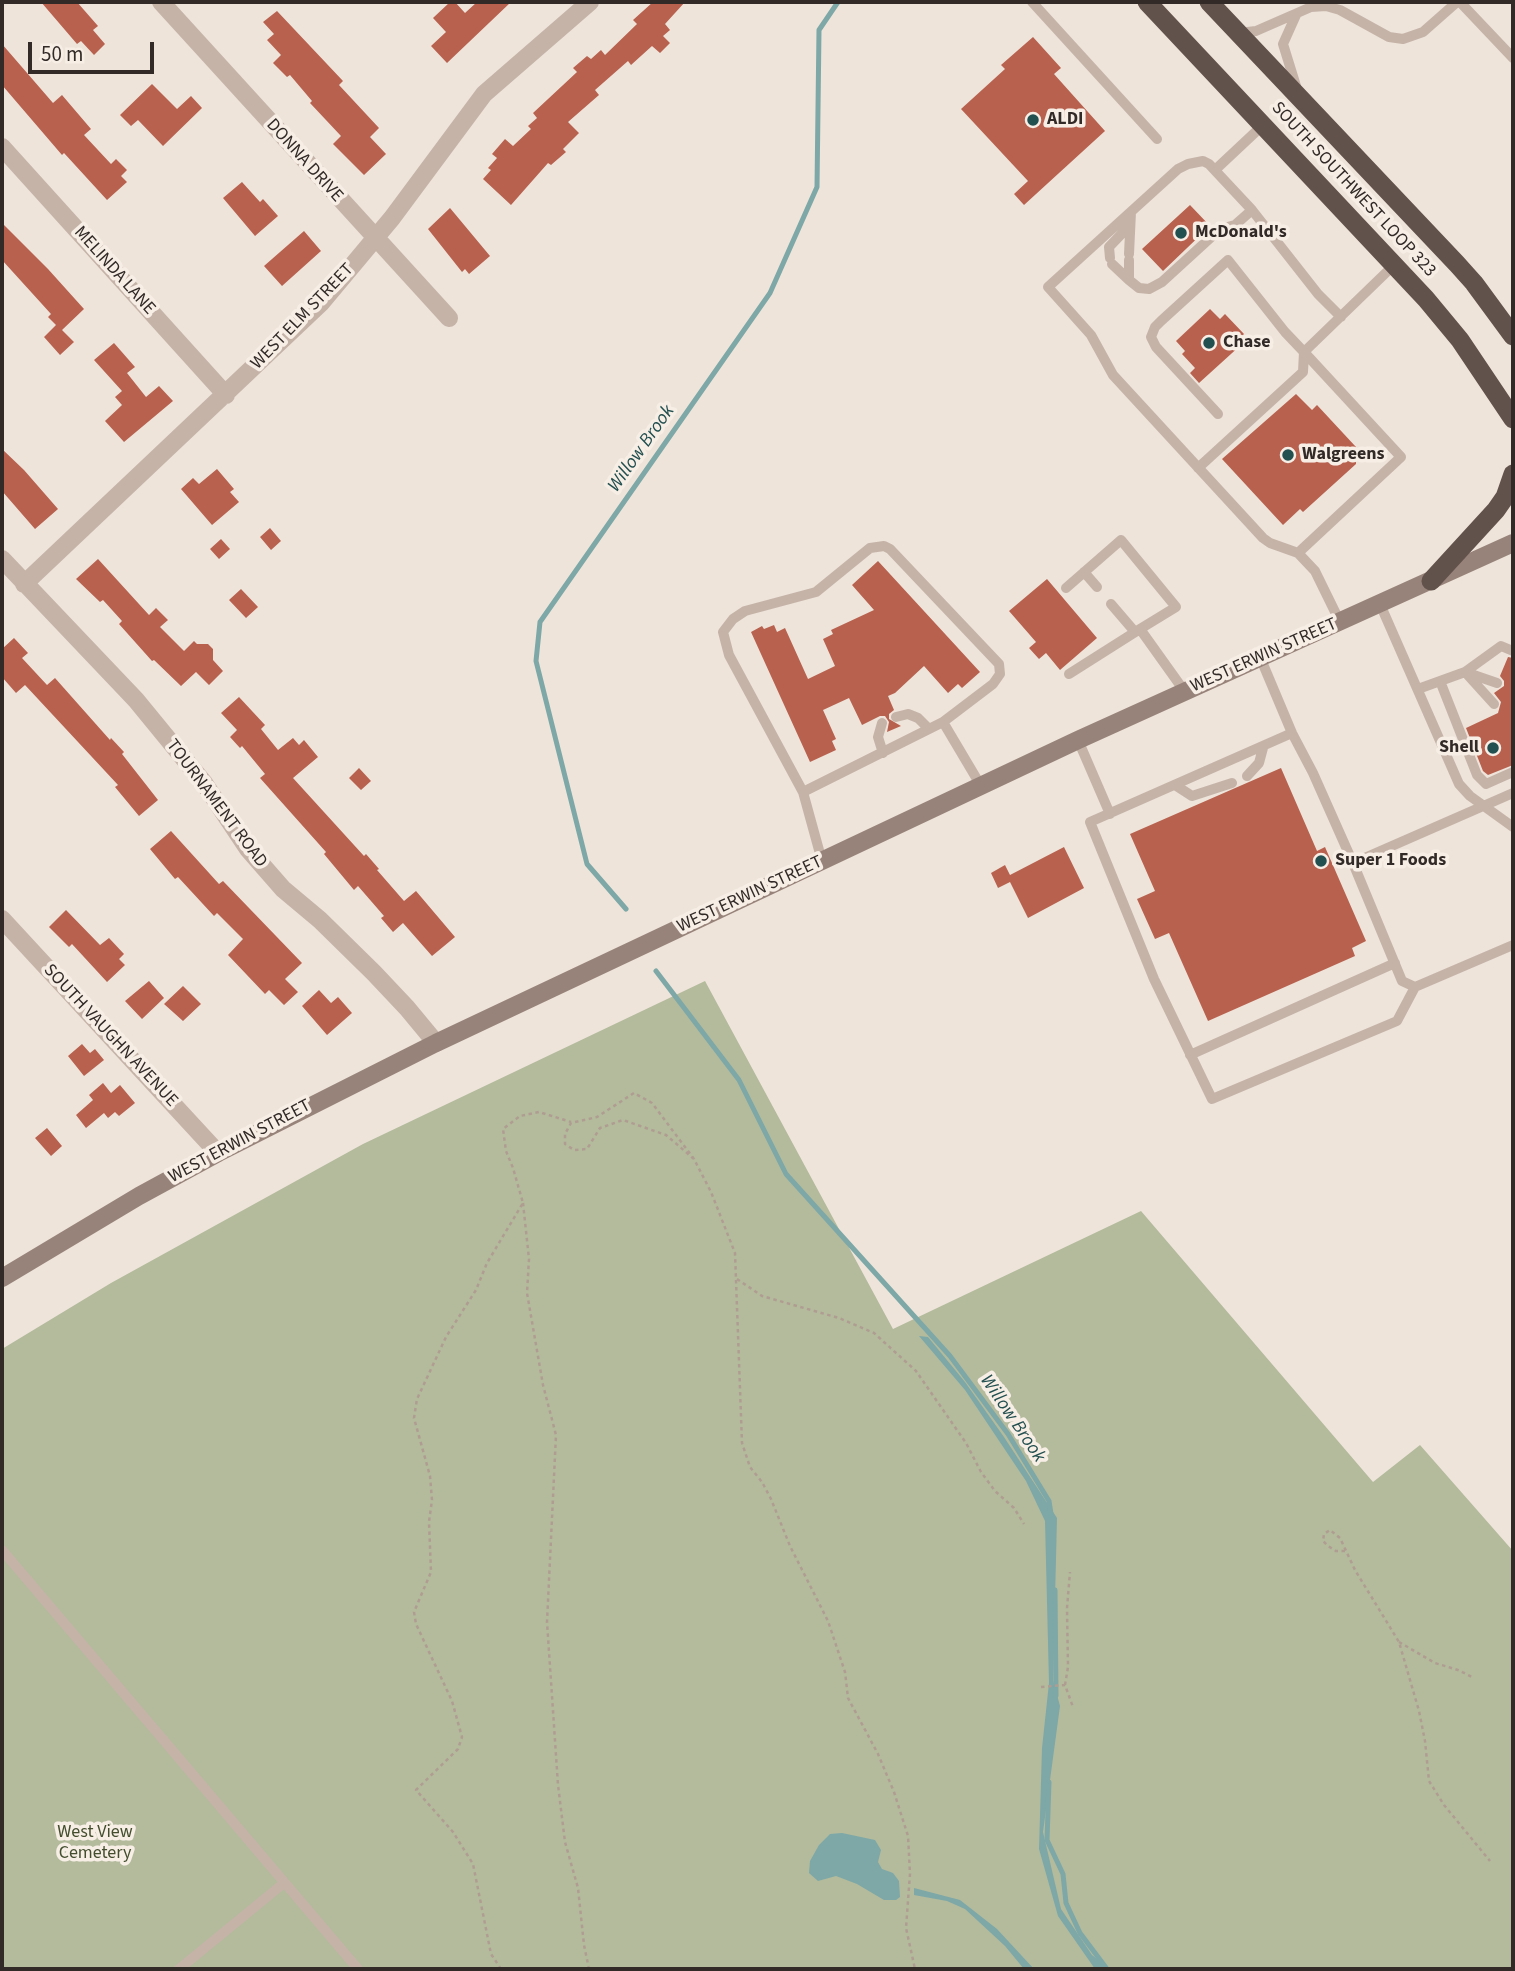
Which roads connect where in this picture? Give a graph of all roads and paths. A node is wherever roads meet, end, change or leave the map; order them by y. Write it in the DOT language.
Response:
graph roads {
  1 [pos="161,2"];
  2 [pos="590,2"];
  3 [pos="1032,2"];
  4 [pos="1147,2"];
  5 [pos="1209,2"];
  6 [pos="1459,2"];
  7 [pos="1296,15"];
  8 [pos="1238,33"];
  9 [pos="1513,58"];
  10 [pos="1301,100"];
  11 [pos="1263,124"];
  12 [pos="1157,139"];
  13 [pos="2,147"];
  14 [pos="1215,170"];
  15 [pos="1252,210"];
  16 [pos="1130,212"];
  17 [pos="1130,225"];
  18 [pos="375,239"];
  19 [pos="1395,263"];
  20 [pos="1129,280"];
  21 [pos="1340,317"];
  22 [pos="449,318"];
  23 [pos="1513,336"];
  24 [pos="1304,352"];
  25 [pos="226,395"];
  26 [pos="1218,414"];
  27 [pos="1513,419"];
  28 [pos="1198,468"];
  29 [pos="1513,474"];
  30 [pos="1513,543"];
  31 [pos="1298,553"];
  32 [pos="2,559"];
  33 [pos="1084,572"];
  34 [pos="1431,581"];
  35 [pos="24,584"];
  36 [pos="1097,587"];
  37 [pos="1066,588"];
  38 [pos="1111,604"];
  39 [pos="1380,604"];
  40 [pos="1340,622"];
  41 [pos="1138,631"];
  42 [pos="1513,651"];
  43 [pos="1260,657"];
  44 [pos="1465,672"];
  45 [pos="1069,674"];
  46 [pos="1440,681"];
  47 [pos="1497,683"];
  48 [pos="1418,689"];
  49 [pos="1185,692"];
  50 [pos="1494,704"];
  51 [pos="896,717"];
  52 [pos="943,722"];
  53 [pos="882,723"];
  54 [pos="929,729"];
  55 [pos="1292,733"];
  56 [pos="1078,740"];
  57 [pos="1263,747"];
  58 [pos="883,753"];
  59 [pos="1513,772"];
  60 [pos="1247,776"];
  61 [pos="1232,783"];
  62 [pos="1175,785"];
  63 [pos="981,786"];
  64 [pos="803,792"];
  65 [pos="1513,793"];
  66 [pos="1485,805"];
  67 [pos="1110,814"];
  68 [pos="1513,827"];
  69 [pos="822,861"];
  70 [pos="1353,863"];
  71 [pos="2,919"];
  72 [pos="1513,945"];
  73 [pos="1395,963"];
  74 [pos="1415,987"];
  75 [pos="436,1043"];
  76 [pos="1190,1055"];
  77 [pos="571,1123"];
  78 [pos="218,1153"];
  79 [pos="694,1159"];
  80 [pos="523,1203"];
  81 [pos="2,1278"];
  82 [pos="737,1279"];
  83 [pos="1024,1524"];
  84 [pos="2,1550"];
  85 [pos="1345,1551"];
  86 [pos="1070,1572"];
  87 [pos="1399,1642"];
  88 [pos="1472,1677"];
  89 [pos="1063,1685"];
  90 [pos="1041,1687"];
  91 [pos="1073,1707"];
  92 [pos="1490,1861"];
  93 [pos="284,1883"];
  94 [pos="179,1969"];
  95 [pos="358,1969"];
  96 [pos="501,1969"];
  97 [pos="589,1969"];
  98 [pos="915,1969"];
  1 -- 18 [label="street, DONNA DRIVE"];
  2 -- 18 [label="street, WEST ELM STREET"];
  3 -- 12 [label="lane"];
  4 -- 11 [label="highway, SOUTH SOUTHWEST LOOP 323"];
  5 -- 8 [label="highway, SOUTH SOUTHWEST LOOP 323"];
  6 -- 7 [label="lane"];
  6 -- 9 [label="lane"];
  7 -- 8 [label="lane"];
  7 -- 10 [label="lane"];
  8 -- 10 [label="highway, SOUTH SOUTHWEST LOOP 323"];
  10 -- 23 [label="highway, SOUTH SOUTHWEST LOOP 323"];
  11 -- 14 [label="lane"];
  11 -- 19 [label="highway, SOUTH SOUTHWEST LOOP 323"];
  13 -- 25 [label="street, MELINDA LANE"];
  14 -- 15 [label="lane"];
  14 -- 16 [label="lane"];
  15 -- 20 [label="lane"];
  15 -- 21 [label="lane"];
  16 -- 17 [label="lane"];
  16 -- 28 [label="lane"];
  17 -- 20 [label="lane"];
  17 -- 20 [label="lane"];
  18 -- 22 [label="street, DONNA DRIVE"];
  18 -- 25 [label="street, WEST ELM STREET"];
  19 -- 21 [label="lane"];
  19 -- 27 [label="highway, SOUTH SOUTHWEST LOOP 323"];
  21 -- 24 [label="lane"];
  24 -- 26 [label="lane"];
  24 -- 28 [label="lane"];
  24 -- 31 [label="lane"];
  25 -- 35 [label="street, WEST ELM STREET"];
  28 -- 31 [label="lane"];
  29 -- 34 [label="highway"];
  30 -- 34 [label="main road, WEST ERWIN STREET"];
  31 -- 40 [label="lane"];
  32 -- 35 [label="street, TOURNAMENT ROAD"];
  33 -- 36 [label="lane"];
  33 -- 37 [label="lane"];
  33 -- 41 [label="lane"];
  34 -- 39 [label="main road, WEST ERWIN STREET"];
  35 -- 75 [label="street, TOURNAMENT ROAD"];
  38 -- 41 [label="lane"];
  39 -- 40 [label="main road, WEST ERWIN STREET"];
  39 -- 48 [label="lane"];
  40 -- 43 [label="main road, WEST ERWIN STREET"];
  41 -- 45 [label="lane"];
  41 -- 49 [label="lane"];
  42 -- 44 [label="lane"];
  43 -- 49 [label="main road, WEST ERWIN STREET"];
  43 -- 55 [label="lane"];
  44 -- 46 [label="lane"];
  44 -- 47 [label="lane"];
  44 -- 50 [label="lane"];
  46 -- 48 [label="lane"];
  46 -- 59 [label="lane"];
  48 -- 66 [label="lane"];
  49 -- 56 [label="main road, WEST ERWIN STREET"];
  51 -- 54 [label="lane"];
  52 -- 54 [label="lane"];
  52 -- 63 [label="lane"];
  52 -- 64 [label="lane"];
  53 -- 58 [label="lane"];
  54 -- 58 [label="lane"];
  55 -- 57 [label="lane"];
  55 -- 70 [label="lane"];
  56 -- 63 [label="main road, WEST ERWIN STREET"];
  56 -- 67 [label="lane"];
  57 -- 60 [label="lane"];
  57 -- 62 [label="lane"];
  58 -- 64 [label="lane"];
  61 -- 62 [label="lane"];
  62 -- 67 [label="lane"];
  63 -- 69 [label="main road, WEST ERWIN STREET"];
  64 -- 69 [label="lane"];
  65 -- 66 [label="lane"];
  66 -- 68 [label="lane"];
  66 -- 70 [label="lane"];
  67 -- 76 [label="lane"];
  69 -- 75 [label="main road, WEST ERWIN STREET"];
  70 -- 73 [label="lane"];
  71 -- 78 [label="street, SOUTH VAUGHN AVENUE"];
  72 -- 74 [label="lane"];
  73 -- 74 [label="lane"];
  73 -- 76 [label="lane"];
  74 -- 76 [label="lane"];
  75 -- 78 [label="main road, WEST ERWIN STREET"];
  77 -- 79 [label="path"];
  77 -- 79 [label="path"];
  77 -- 80 [label="path"];
  78 -- 81 [label="main road, WEST ERWIN STREET"];
  79 -- 82 [label="path"];
  80 -- 96 [label="path"];
  80 -- 97 [label="path"];
  82 -- 83 [label="path"];
  82 -- 98 [label="path"];
  84 -- 93 [label="lane"];
  85 -- 85 [label="path"];
  85 -- 87 [label="path"];
  86 -- 89 [label="path"];
  87 -- 88 [label="path"];
  87 -- 92 [label="path"];
  89 -- 90 [label="path"];
  89 -- 91 [label="path"];
  93 -- 94 [label="lane"];
  93 -- 95 [label="lane"];
}
